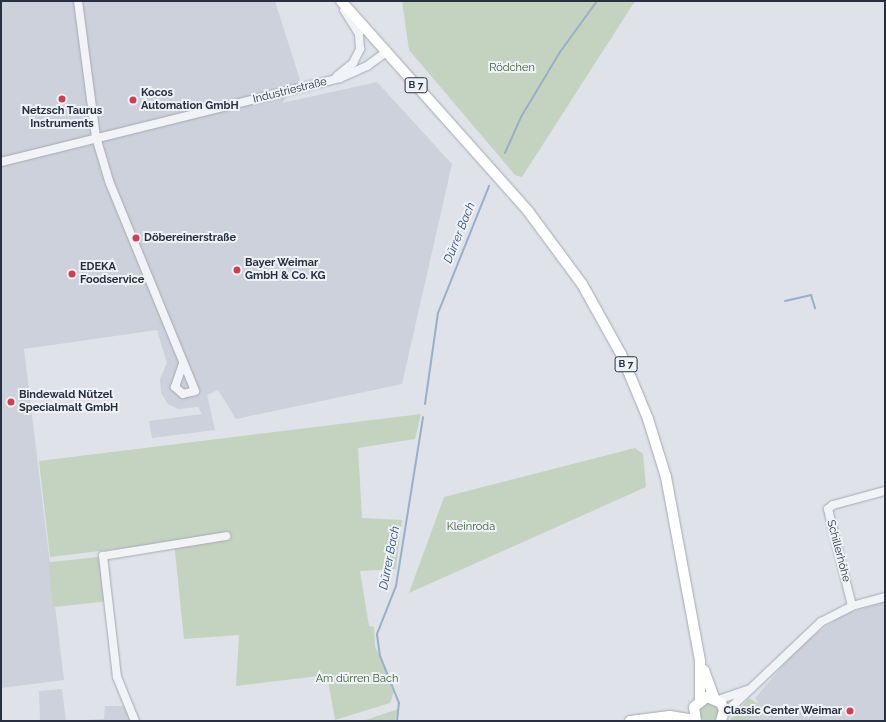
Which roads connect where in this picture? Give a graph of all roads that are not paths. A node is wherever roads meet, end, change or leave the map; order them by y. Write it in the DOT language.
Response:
graph roads {
  1 [pos="78,1"];
  2 [pos="340,1"];
  3 [pos="386,52"];
  4 [pos="328,81"];
  5 [pos="96,137"];
  6 [pos="1,162"];
  7 [pos="183,364"];
  8 [pos="885,491"];
  9 [pos="226,536"];
  10 [pos="885,597"];
  11 [pos="852,606"];
  12 [pos="700,661"];
  13 [pos="752,688"];
  14 [pos="716,699"];
  15 [pos="697,703"];
  16 [pos="670,716"];
  17 [pos="722,718"];
  18 [pos="695,720"];
  19 [pos="135,721"];
  20 [pos="630,721"];
  1 -- 5 [label="street"];
  2 -- 3 [label="main road, B 7"];
  2 -- 4 [label="street"];
  3 -- 4 [label="street, Industriestraße"];
  3 -- 12 [label="main road, B 7"];
  4 -- 5 [label="street, Industriestraße"];
  5 -- 6 [label="street, Industriestraße"];
  5 -- 7 [label="street"];
  7 -- 7 [label="street"];
  8 -- 11 [label="street, Schillerhöhe"];
  9 -- 19 [label="street"];
  10 -- 11 [label="street"];
  11 -- 13 [label="street"];
  12 -- 14 [label="main road, B 7"];
  12 -- 15 [label="main road, B 7"];
  13 -- 14 [label="street"];
  13 -- 17 [label="street"];
  14 -- 15 [label="main road"];
  14 -- 17 [label="main road"];
  15 -- 16 [label="main road"];
  15 -- 18 [label="main road"];
  16 -- 18 [label="main road"];
  16 -- 20 [label="main road"];
}
